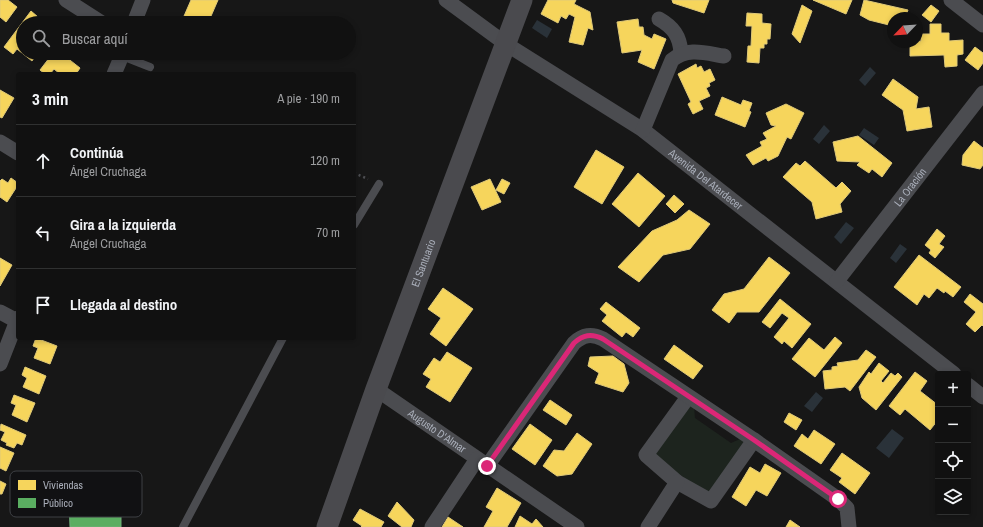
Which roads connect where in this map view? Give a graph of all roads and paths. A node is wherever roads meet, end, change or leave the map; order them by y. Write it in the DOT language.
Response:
graph roads {
  1 [pos="66,0"];
  2 [pos="143,0"];
  3 [pos="446,0"];
  4 [pos="522,0"];
  5 [pos="951,0"];
  6 [pos="91,16"];
  7 [pos="137,16"];
  8 [pos="659,19"];
  9 [pos="983,25"];
  10 [pos="506,44"];
  11 [pos="680,53"];
  12 [pos="724,56"];
  13 [pos="120,60"];
  14 [pos="135,60"];
  15 [pos="150,67"];
  16 [pos="115,72"];
  17 [pos="981,100"];
  18 [pos="643,130"];
  19 [pos="0,142"];
  20 [pos="16,151"];
  21 [pos="379,184"];
  22 [pos="356,222"];
  23 [pos="837,281"];
  24 [pos="0,312"];
  25 [pos="16,320"];
  26 [pos="16,323"];
  27 [pos="282,340"];
  28 [pos="0,364"];
  29 [pos="950,371"];
  30 [pos="971,387"];
  31 [pos="376,389"];
  32 [pos="688,396"];
  33 [pos="983,397"];
  34 [pos="754,440"];
  35 [pos="482,462"];
  36 [pos="678,482"];
  37 [pos="183,527"];
  38 [pos="327,527"];
  39 [pos="432,527"];
  40 [pos="577,527"];
  41 [pos="648,527"];
  42 [pos="849,527"];
  1 -- 6 [label="street"];
  2 -- 7 [label="street"];
  3 -- 10 [label="street, Avenida Del Atardecer"];
  4 -- 10 [label="street, El Santuario"];
  5 -- 9 [label="street"];
  8 -- 11 [label="street"];
  10 -- 18 [label="street, Avenida Del Atardecer"];
  10 -- 31 [label="street, El Santuario"];
  11 -- 12 [label="street"];
  11 -- 18 [label="street"];
  13 -- 16 [label="street"];
  14 -- 15 [label="lane"];
  17 -- 23 [label="street, La Oración"];
  18 -- 23 [label="street, Avenida Del Atardecer"];
  19 -- 20 [label="street"];
  21 -- 22 [label="lane"];
  23 -- 29 [label="street, Avenida Del Atardecer"];
  24 -- 25 [label="street"];
  26 -- 28 [label="street"];
  27 -- 37 [label="lane"];
  30 -- 33 [label="street"];
  31 -- 35 [label="street, Augusto D'Almar"];
  31 -- 38 [label="street, El Santuario"];
  32 -- 34 [label="street"];
  32 -- 35 [label="street"];
  32 -- 36 [label="street"];
  34 -- 36 [label="street"];
  34 -- 42 [label="street"];
  35 -- 39 [label="street"];
  35 -- 40 [label="street, Augusto D'Almar"];
  36 -- 41 [label="street"];
}
